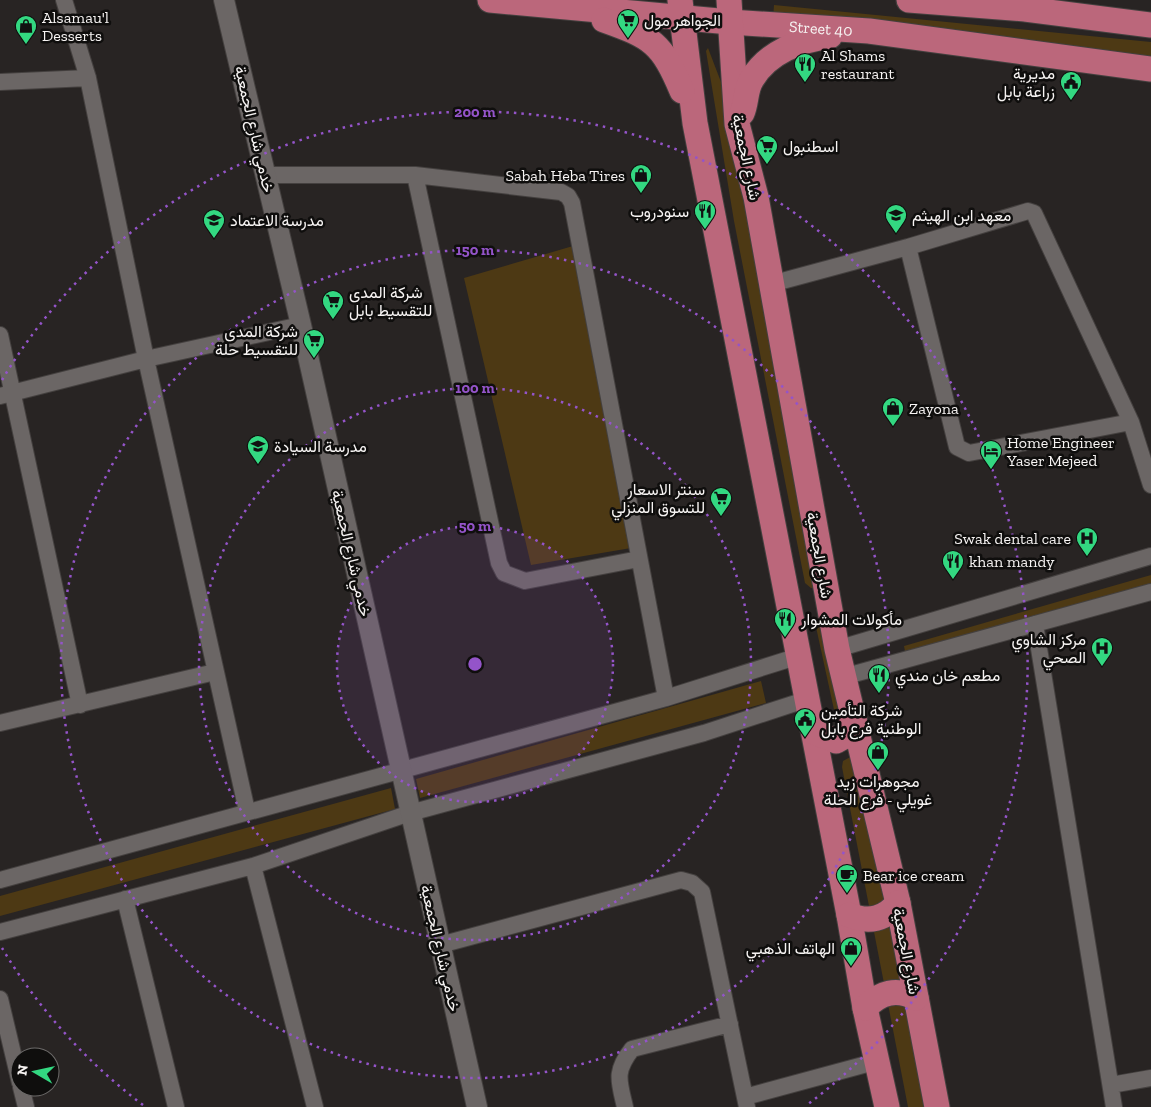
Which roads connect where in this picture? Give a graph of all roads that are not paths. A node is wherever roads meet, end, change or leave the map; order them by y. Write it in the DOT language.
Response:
graph roads {
  1 [pos="64,0"];
  2 [pos="224,0"];
  3 [pos="490,0"];
  4 [pos="909,0"];
  5 [pos="1024,5"];
  6 [pos="571,7"];
  7 [pos="680,9"];
  8 [pos="729,11"];
  9 [pos="1151,25"];
  10 [pos="869,32"];
  11 [pos="1151,69"];
  12 [pos="88,78"];
  13 [pos="0,82"];
  14 [pos="696,122"];
  15 [pos="737,124"];
  16 [pos="415,174"];
  17 [pos="266,175"];
  18 [pos="908,247"];
  19 [pos="771,284"];
  20 [pos="301,325"];
  21 [pos="0,335"];
  22 [pos="146,359"];
  23 [pos="6,395"];
  24 [pos="1131,422"];
  25 [pos="1151,485"];
  26 [pos="1151,556"];
  27 [pos="639,559"];
  28 [pos="1151,592"];
  29 [pos="1035,624"];
  30 [pos="837,649"];
  31 [pos="799,656"];
  32 [pos="215,672"];
  33 [pos="843,677"];
  34 [pos="666,698"];
  35 [pos="808,699"];
  36 [pos="80,705"];
  37 [pos="854,719"];
  38 [pos="0,723"];
  39 [pos="814,732"];
  40 [pos="862,752"];
  41 [pos="821,766"];
  42 [pos="401,772"];
  43 [pos="247,811"];
  44 [pos="410,813"];
  45 [pos="253,866"];
  46 [pos="0,880"];
  47 [pos="125,900"];
  48 [pos="898,903"];
  49 [pos="850,915"];
  50 [pos="0,932"];
  51 [pos="440,945"];
  52 [pos="916,998"];
  53 [pos="0,999"];
  54 [pos="865,1008"];
  55 [pos="730,1024"];
  56 [pos="11,1047"];
  57 [pos="878,1061"];
  58 [pos="1151,1078"];
  59 [pos="1111,1085"];
  60 [pos="746,1102"];
  61 [pos="176,1107"];
  62 [pos="315,1107"];
  63 [pos="476,1107"];
  64 [pos="624,1107"];
  65 [pos="886,1107"];
  66 [pos="937,1107"];
  67 [pos="1114,1107"];
  1 -- 12 [label="street"];
  2 -- 17 [label="street, خدمي شارع الجمعية"];
  3 -- 6 [label="main road, Street 40"];
  4 -- 5 [label="main road"];
  5 -- 9 [label="main road"];
  6 -- 7 [label="main road, Street 40"];
  6 -- 14 [label="main road"];
  7 -- 8 [label="main road, Street 40"];
  7 -- 14 [label="main road"];
  8 -- 10 [label="main road, Street 40"];
  8 -- 15 [label="main road, شارع الجمعية"];
  10 -- 11 [label="main road, Street 40"];
  10 -- 15 [label="main road"];
  12 -- 13 [label="street"];
  12 -- 22 [label="street"];
  14 -- 31 [label="main road"];
  15 -- 19 [label="main road, شارع الجمعية"];
  16 -- 17 [label="street"];
  16 -- 27 [label="street"];
  16 -- 27 [label="street"];
  17 -- 20 [label="street, خدمي شارع الجمعية"];
  18 -- 19 [label="street"];
  18 -- 24 [label="street"];
  18 -- 24 [label="street"];
  19 -- 30 [label="main road, شارع الجمعية"];
  20 -- 22 [label="street"];
  20 -- 42 [label="street, خدمي شارع الجمعية"];
  21 -- 23 [label="street"];
  22 -- 23 [label="street"];
  22 -- 32 [label="street"];
  23 -- 36 [label="street"];
  24 -- 25 [label="street"];
  26 -- 30 [label="street"];
  27 -- 34 [label="street"];
  28 -- 29 [label="street"];
  29 -- 33 [label="street"];
  29 -- 59 [label="street"];
  30 -- 33 [label="main road, شارع الجمعية"];
  31 -- 34 [label="street"];
  31 -- 35 [label="main road"];
  32 -- 36 [label="street"];
  32 -- 43 [label="street"];
  33 -- 37 [label="main road, شارع الجمعية"];
  34 -- 42 [label="street"];
  35 -- 39 [label="main road"];
  35 -- 44 [label="street"];
  36 -- 38 [label="street"];
  37 -- 39 [label="main road"];
  37 -- 40 [label="main road, شارع الجمعية"];
  39 -- 41 [label="main road"];
  40 -- 41 [label="main road"];
  40 -- 48 [label="main road, شارع الجمعية"];
  41 -- 49 [label="main road"];
  42 -- 43 [label="street"];
  42 -- 44 [label="street, خدمي شارع الجمعية"];
  43 -- 46 [label="street"];
  44 -- 45 [label="street"];
  44 -- 51 [label="street, خدمي شارع الجمعية"];
  45 -- 47 [label="street"];
  45 -- 62 [label="street"];
  47 -- 50 [label="street"];
  47 -- 61 [label="street"];
  48 -- 49 [label="main road"];
  48 -- 52 [label="main road, شارع الجمعية"];
  49 -- 54 [label="main road"];
  51 -- 55 [label="street"];
  51 -- 63 [label="street, خدمي شارع الجمعية"];
  52 -- 54 [label="main road"];
  52 -- 66 [label="main road, شارع الجمعية"];
  53 -- 56 [label="street"];
  54 -- 57 [label="main road"];
  55 -- 60 [label="street"];
  55 -- 64 [label="street"];
  57 -- 60 [label="street"];
  57 -- 65 [label="main road"];
  58 -- 59 [label="street"];
  59 -- 67 [label="street"];
}
